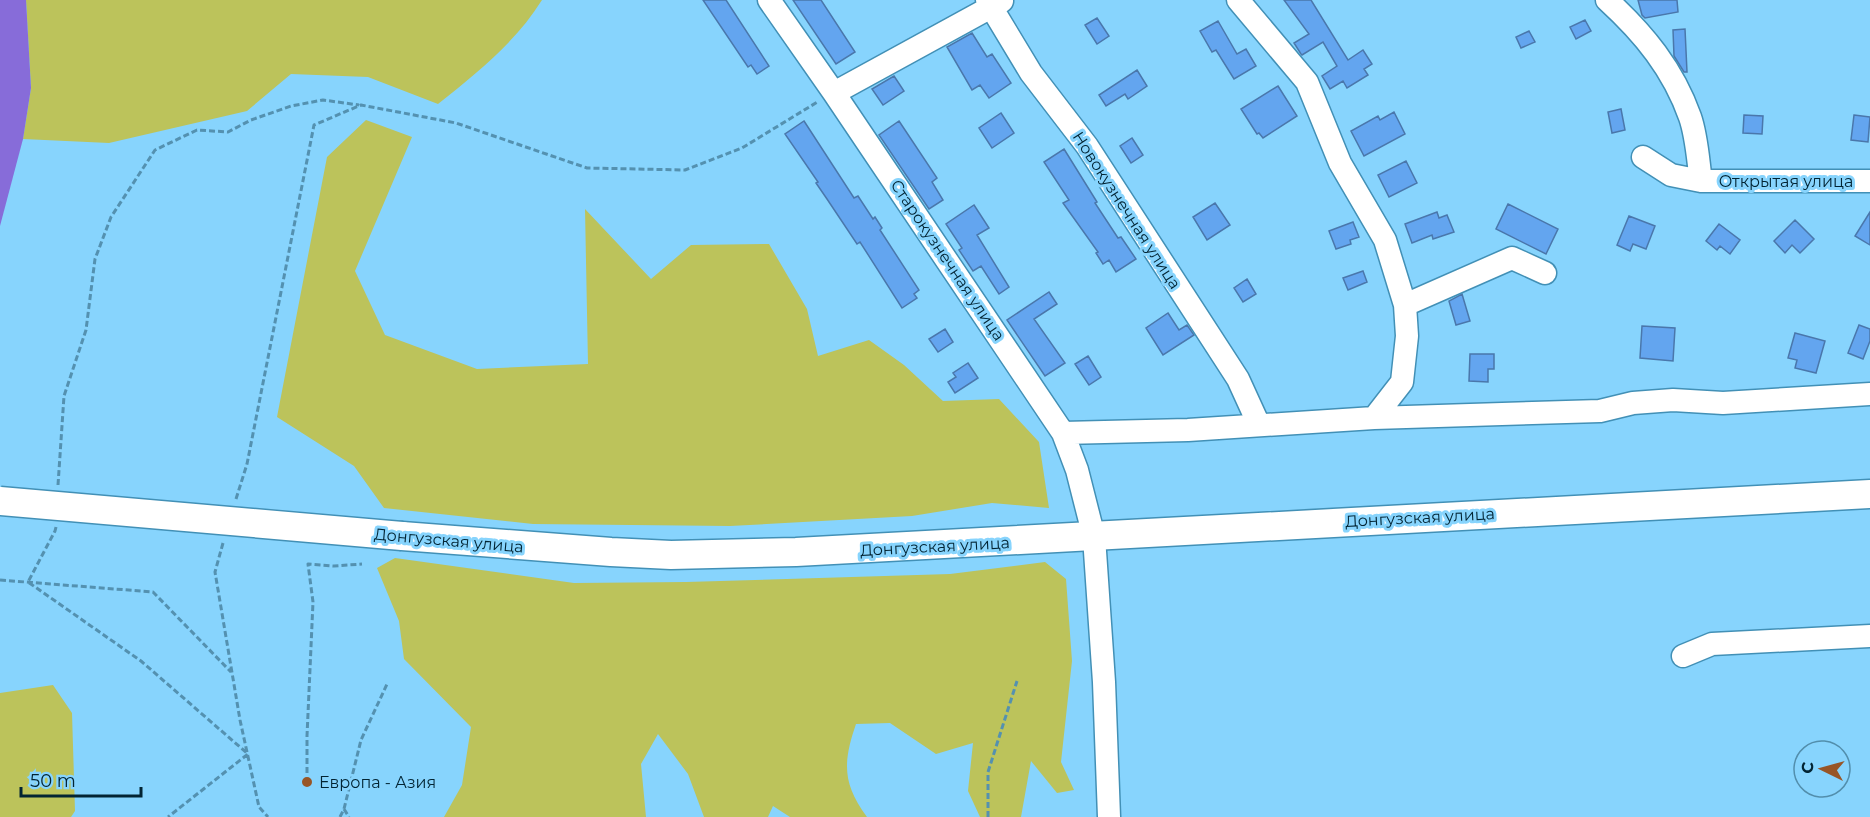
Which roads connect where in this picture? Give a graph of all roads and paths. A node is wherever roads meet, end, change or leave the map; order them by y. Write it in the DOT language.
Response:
graph roads {
  1 [pos="769,0"];
  2 [pos="1238,0"];
  3 [pos="1607,0"];
  4 [pos="994,2"];
  5 [pos="834,93"];
  6 [pos="361,105"];
  7 [pos="1643,157"];
  8 [pos="1701,181"];
  9 [pos="1870,181"];
  10 [pos="1545,273"];
  11 [pos="1406,305"];
  12 [pos="1402,382"];
  13 [pos="1870,394"];
  14 [pos="1430,416"];
  15 [pos="1374,418"];
  16 [pos="1259,425"];
  17 [pos="1063,433"];
  18 [pos="58,489"];
  19 [pos="1870,494"];
  20 [pos="0,501"];
  21 [pos="234,508"];
  22 [pos="56,520"];
  23 [pos="1094,537"];
  24 [pos="224,540"];
  25 [pos="362,564"];
  26 [pos="0,580"];
  27 [pos="28,582"];
  28 [pos="1870,636"];
  29 [pos="1683,656"];
  30 [pos="232,674"];
  31 [pos="1017,681"];
  32 [pos="388,682"];
  33 [pos="248,754"];
  34 [pos="308,782"];
  35 [pos="344,809"];
  36 [pos="168,817"];
  37 [pos="268,817"];
  38 [pos="339,817"];
  39 [pos="349,817"];
  40 [pos="988,817"];
  41 [pos="1109,817"];
  1 -- 5 [label="street, Старокузнечная улица"];
  2 -- 11 [label="street"];
  3 -- 8 [label="street"];
  4 -- 5 [label="street"];
  4 -- 16 [label="street, Новокузнечная улица"];
  5 -- 6 [label="path"];
  5 -- 17 [label="street, Старокузнечная улица"];
  6 -- 18 [label="path"];
  6 -- 21 [label="path"];
  7 -- 8 [label="street, Открытая улица"];
  8 -- 9 [label="street, Открытая улица"];
  10 -- 11 [label="street"];
  11 -- 12 [label="street"];
  12 -- 14 [label="street"];
  12 -- 15 [label="street"];
  13 -- 14 [label="street"];
  14 -- 15 [label="street"];
  15 -- 16 [label="street"];
  16 -- 17 [label="street"];
  17 -- 23 [label="street, Старокузнечная улица"];
  19 -- 23 [label="main road, Донгузская улица"];
  20 -- 23 [label="main road, Донгузская улица, bridge"];
  22 -- 27 [label="path"];
  23 -- 41 [label="street, Старокузнечная улица"];
  24 -- 30 [label="path"];
  25 -- 34 [label="path"];
  26 -- 27 [label="path"];
  27 -- 30 [label="path"];
  27 -- 33 [label="path"];
  28 -- 29 [label="street"];
  30 -- 33 [label="path"];
  31 -- 40 [label="path"];
  32 -- 35 [label="path"];
  33 -- 36 [label="path"];
  33 -- 37 [label="path"];
  35 -- 38 [label="path"];
  35 -- 39 [label="path"];
}
